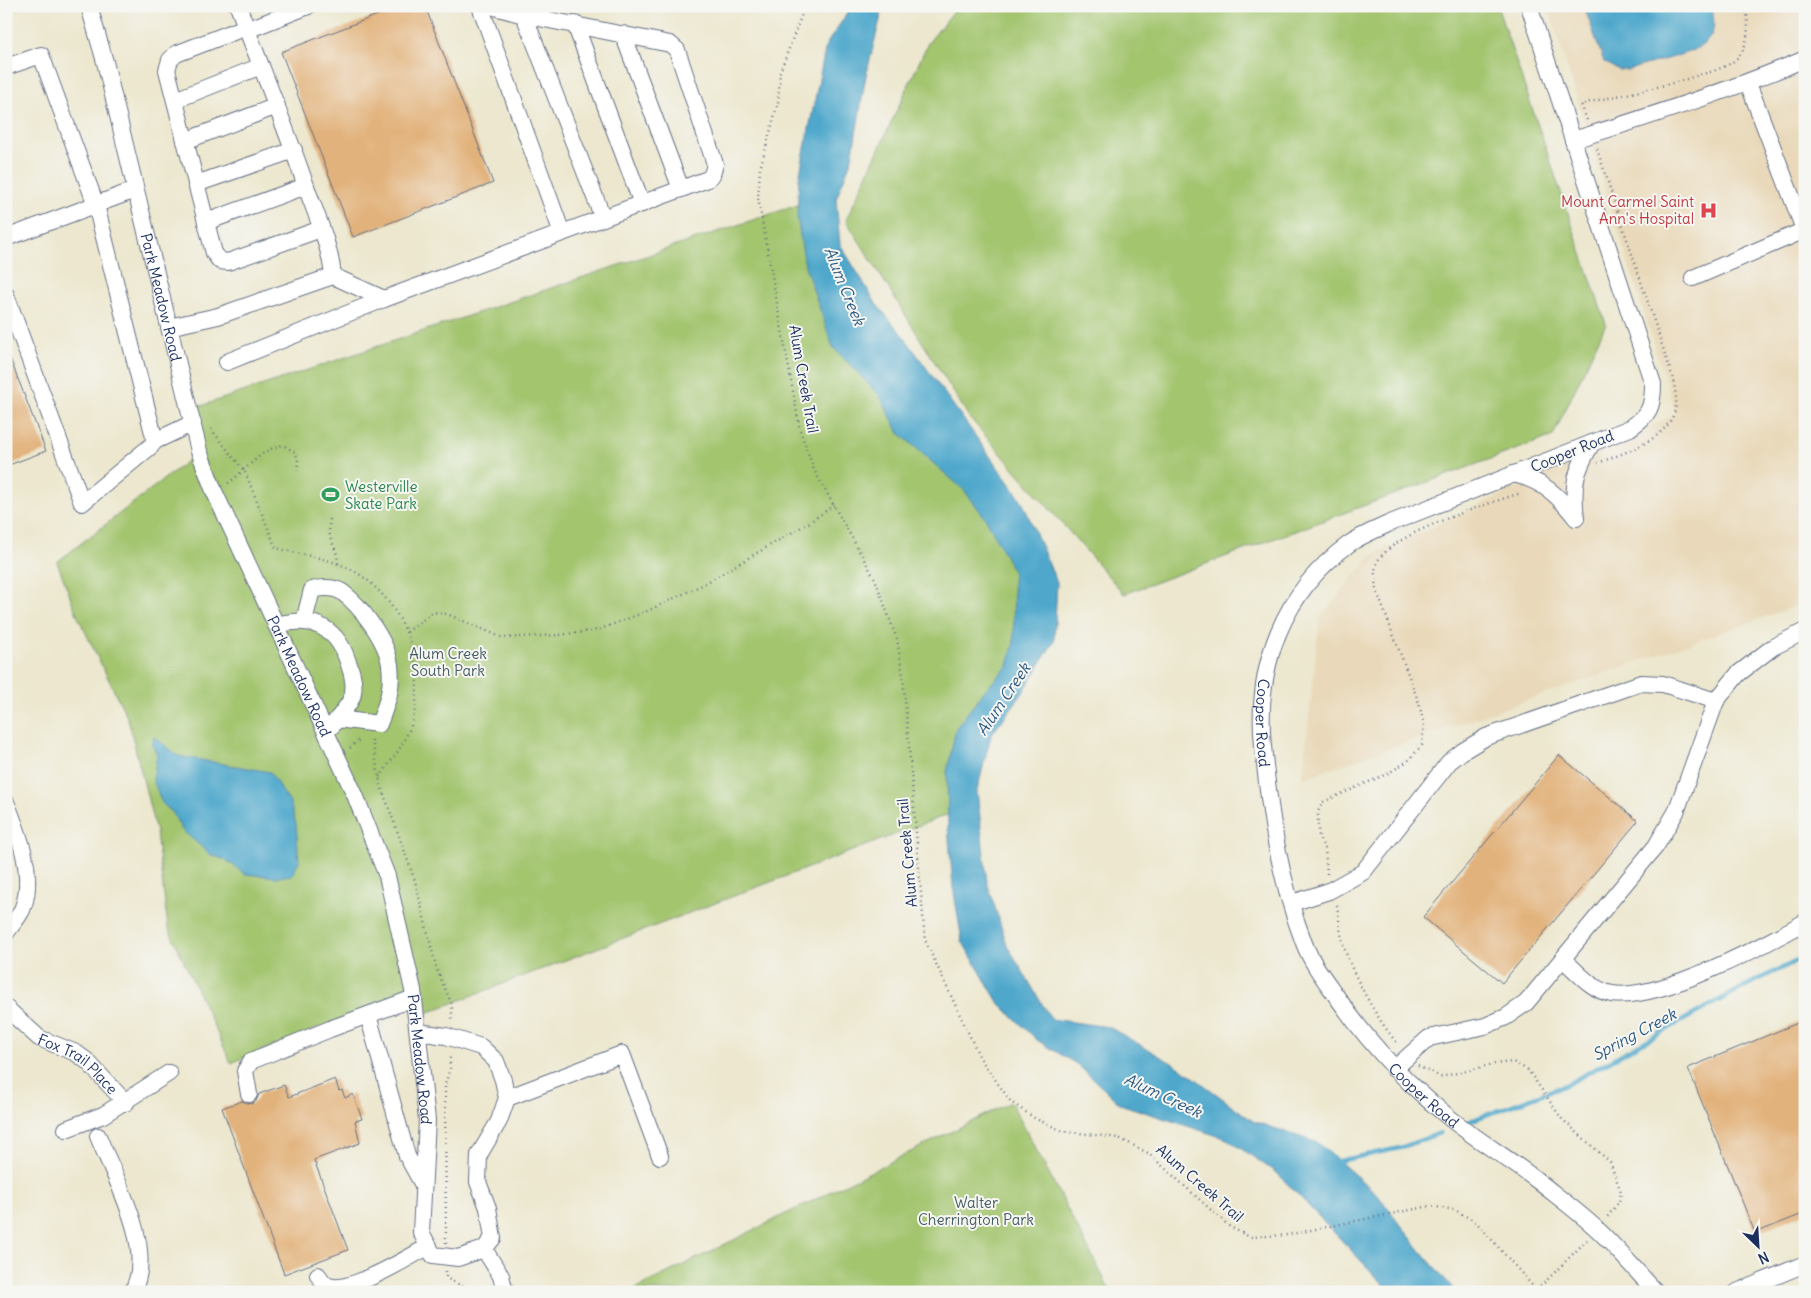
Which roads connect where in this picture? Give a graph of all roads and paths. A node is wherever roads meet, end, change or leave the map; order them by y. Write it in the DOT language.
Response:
graph roads {
  1 [pos="89,6"];
  2 [pos="238,6"];
  3 [pos="308,6"];
  4 [pos="480,6"];
  5 [pos="491,6"];
  6 [pos="805,6"];
  7 [pos="1529,6"];
  8 [pos="1746,6"];
  9 [pos="524,15"];
  10 [pos="575,24"];
  11 [pos="246,27"];
  12 [pos="623,34"];
  13 [pos="1805,59"];
  14 [pos="262,66"];
  15 [pos="6,67"];
  16 [pos="1748,84"];
  17 [pos="175,100"];
  18 [pos="277,106"];
  19 [pos="1592,134"];
  20 [pos="1573,140"];
  21 [pos="185,141"];
  22 [pos="294,150"];
  23 [pos="196,184"];
  24 [pos="306,186"];
  25 [pos="681,189"];
  26 [pos="135,190"];
  27 [pos="96,204"];
  28 [pos="642,204"];
  29 [pos="603,218"];
  30 [pos="206,222"];
  31 [pos="322,229"];
  32 [pos="1805,231"];
  33 [pos="562,233"];
  34 [pos="6,238"];
  35 [pos="332,276"];
  36 [pos="1693,278"];
  37 [pos="6,295"];
  38 [pos="384,299"];
  39 [pos="168,327"];
  40 [pos="227,362"];
  41 [pos="193,423"];
  42 [pos="210,428"];
  43 [pos="155,441"];
  44 [pos="1592,443"];
  45 [pos="1577,471"];
  46 [pos="245,472"];
  47 [pos="297,472"];
  48 [pos="1513,474"];
  49 [pos="1543,485"];
  50 [pos="214,491"];
  51 [pos="834,505"];
  52 [pos="330,519"];
  53 [pos="276,548"];
  54 [pos="338,564"];
  55 [pos="304,621"];
  56 [pos="276,625"];
  57 [pos="1805,631"];
  58 [pos="407,632"];
  59 [pos="1716,701"];
  60 [pos="337,719"];
  61 [pos="363,722"];
  62 [pos="326,734"];
  63 [pos="338,758"];
  64 [pos="6,802"];
  65 [pos="1332,890"];
  66 [pos="1292,903"];
  67 [pos="1805,922"];
  68 [pos="6,933"];
  69 [pos="1562,959"];
  70 [pos="414,998"];
  71 [pos="6,1008"];
  72 [pos="368,1015"];
  73 [pos="418,1032"];
  74 [pos="1408,1056"];
  75 [pos="1394,1069"];
  76 [pos="169,1073"];
  77 [pos="249,1094"];
  78 [pos="507,1098"];
  79 [pos="126,1103"];
  80 [pos="66,1128"];
  81 [pos="98,1136"];
  82 [pos="660,1156"];
  83 [pos="424,1185"];
  84 [pos="1598,1230"];
  85 [pos="425,1239"];
  86 [pos="484,1249"];
  87 [pos="1805,1264"];
  88 [pos="318,1275"];
  89 [pos="1538,1291"];
  90 [pos="132,1292"];
  91 [pos="505,1292"];
  92 [pos="1656,1292"];
  93 [pos="1738,1292"];
  1 -- 26 [label="street, Park Meadow Road"];
  2 -- 11 [label="street"];
  3 -- 11 [label="street"];
  4 -- 33 [label="street"];
  5 -- 9 [label="street"];
  6 -- 51 [label="path, Alum Creek Trail"];
  7 -- 20 [label="street, Cooper Road"];
  8 -- 19 [label="path"];
  9 -- 10 [label="street"];
  9 -- 29 [label="street"];
  10 -- 12 [label="street"];
  10 -- 28 [label="street"];
  11 -- 14 [label="street"];
  11 -- 17 [label="street"];
  12 -- 25 [label="street"];
  12 -- 25 [label="street"];
  13 -- 16 [label="street"];
  14 -- 17 [label="street"];
  14 -- 18 [label="street"];
  15 -- 27 [label="street"];
  16 -- 19 [label="street"];
  16 -- 32 [label="street"];
  17 -- 21 [label="street"];
  18 -- 21 [label="street"];
  18 -- 22 [label="street"];
  19 -- 20 [label="street"];
  19 -- 45 [label="path"];
  20 -- 44 [label="street, Cooper Road"];
  21 -- 23 [label="street"];
  22 -- 23 [label="street"];
  22 -- 24 [label="street"];
  23 -- 30 [label="street"];
  24 -- 30 [label="street"];
  24 -- 31 [label="street"];
  25 -- 28 [label="street"];
  26 -- 27 [label="street"];
  26 -- 39 [label="street, Park Meadow Road"];
  27 -- 34 [label="street"];
  27 -- 43 [label="street"];
  28 -- 29 [label="street"];
  29 -- 33 [label="street"];
  30 -- 31 [label="street"];
  31 -- 35 [label="street"];
  32 -- 36 [label="street"];
  33 -- 38 [label="street"];
  35 -- 38 [label="street"];
  35 -- 39 [label="street"];
  37 -- 43 [label="street"];
  38 -- 40 [label="street"];
  39 -- 41 [label="street, Park Meadow Road"];
  41 -- 43 [label="street"];
  41 -- 50 [label="street, Park Meadow Road"];
  42 -- 46 [label="path"];
  44 -- 45 [label="street"];
  44 -- 48 [label="street, Cooper Road"];
  45 -- 49 [label="street"];
  46 -- 47 [label="path"];
  46 -- 50 [label="path"];
  46 -- 53 [label="path"];
  48 -- 49 [label="street"];
  48 -- 66 [label="street, Cooper Road"];
  49 -- 65 [label="path"];
  50 -- 56 [label="street, Park Meadow Road"];
  51 -- 58 [label="path"];
  51 -- 89 [label="path, Alum Creek Trail"];
  52 -- 54 [label="path"];
  55 -- 56 [label="street"];
  55 -- 60 [label="street"];
  55 -- 61 [label="street"];
  56 -- 62 [label="street, Park Meadow Road"];
  57 -- 59 [label="street"];
  59 -- 65 [label="street"];
  59 -- 69 [label="street"];
  60 -- 61 [label="street"];
  60 -- 62 [label="street"];
  61 -- 63 [label="path"];
  62 -- 63 [label="street, Park Meadow Road"];
  63 -- 70 [label="street, Park Meadow Road"];
  64 -- 68 [label="street"];
  65 -- 66 [label="street"];
  65 -- 74 [label="path"];
  66 -- 75 [label="street, Cooper Road"];
  67 -- 69 [label="street"];
  69 -- 74 [label="street"];
  70 -- 72 [label="street"];
  70 -- 73 [label="street, Park Meadow Road"];
  71 -- 79 [label="street, Fox Trail Place"];
  72 -- 77 [label="street"];
  72 -- 83 [label="street"];
  73 -- 78 [label="street"];
  73 -- 83 [label="street, Park Meadow Road"];
  74 -- 75 [label="street"];
  74 -- 84 [label="path"];
  75 -- 84 [label="street, Cooper Road"];
  76 -- 79 [label="street"];
  78 -- 82 [label="street"];
  78 -- 86 [label="street"];
  79 -- 80 [label="street"];
  81 -- 90 [label="street"];
  83 -- 85 [label="street, Park Meadow Road"];
  84 -- 89 [label="path"];
  84 -- 92 [label="street, Cooper Road"];
  85 -- 86 [label="street"];
  85 -- 88 [label="street"];
  86 -- 91 [label="street"];
  87 -- 93 [label="street"];
}
